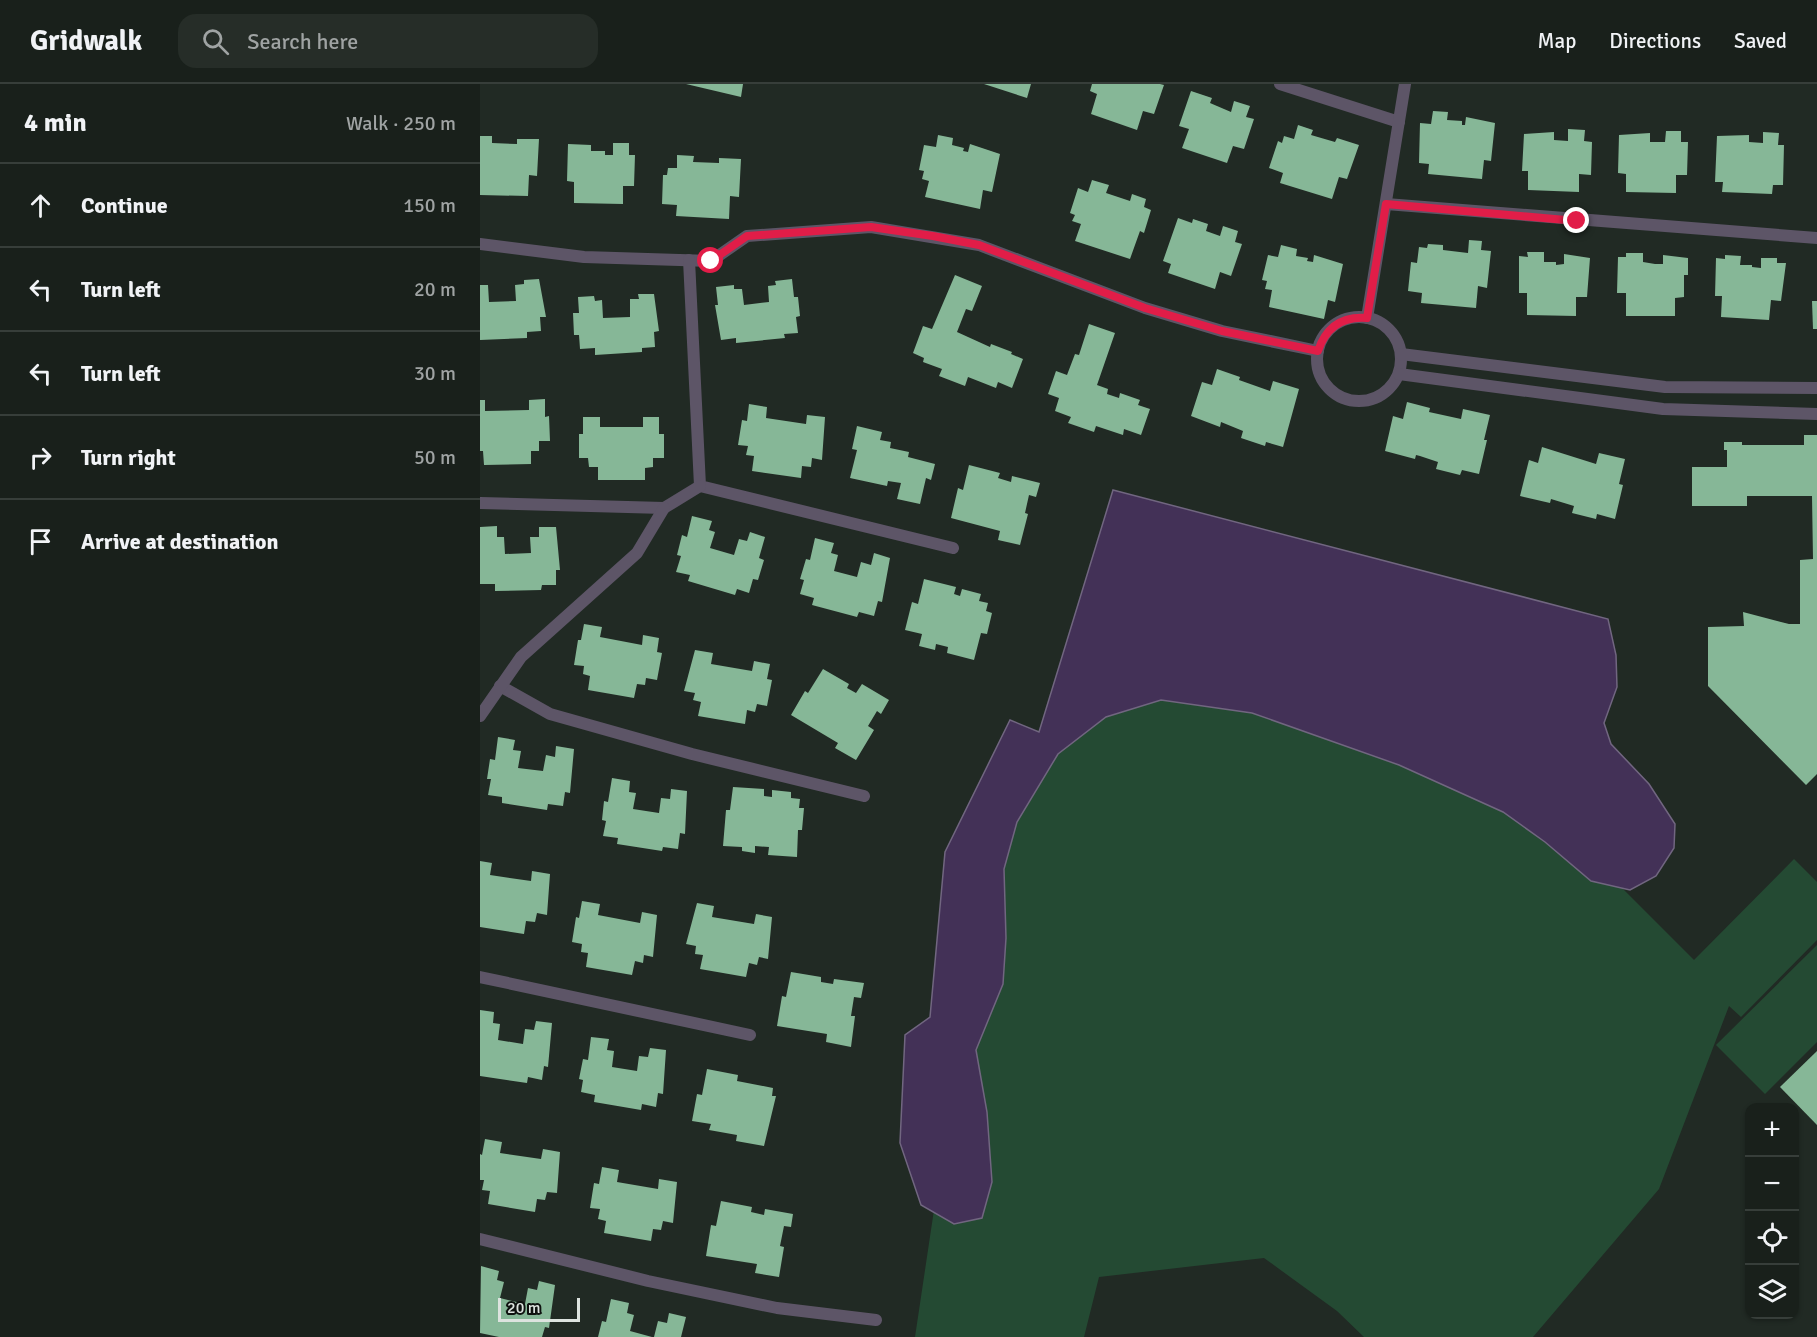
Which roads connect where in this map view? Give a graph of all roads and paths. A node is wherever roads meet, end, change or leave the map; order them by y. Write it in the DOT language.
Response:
graph roads {
  1 [pos="1280,84"];
  2 [pos="1405,84"];
  3 [pos="1399,122"];
  4 [pos="1386,204"];
  5 [pos="1817,238"];
  6 [pos="480,244"];
  7 [pos="689,260"];
  8 [pos="1367,318"];
  9 [pos="1318,351"];
  10 [pos="1401,354"];
  11 [pos="1399,374"];
  12 [pos="1817,388"];
  13 [pos="1817,414"];
  14 [pos="699,486"];
  15 [pos="480,503"];
  16 [pos="664,508"];
  17 [pos="952,548"];
  18 [pos="500,686"];
  19 [pos="480,716"];
  20 [pos="864,796"];
  21 [pos="480,977"];
  22 [pos="750,1035"];
  23 [pos="480,1239"];
  24 [pos="876,1320"];
  1 -- 3 [label="lane"];
  2 -- 3 [label="lane"];
  3 -- 4 [label="lane"];
  4 -- 5 [label="lane"];
  4 -- 8 [label="lane"];
  6 -- 7 [label="lane"];
  7 -- 9 [label="lane"];
  7 -- 14 [label="lane"];
  8 -- 9 [label="lane"];
  8 -- 10 [label="lane"];
  9 -- 11 [label="lane"];
  10 -- 11 [label="lane"];
  10 -- 12 [label="lane"];
  11 -- 13 [label="lane"];
  14 -- 16 [label="lane"];
  14 -- 17 [label="lane"];
  15 -- 16 [label="lane"];
  16 -- 18 [label="lane"];
  18 -- 19 [label="lane"];
  18 -- 20 [label="lane"];
  21 -- 22 [label="lane"];
  23 -- 24 [label="lane"];
}
